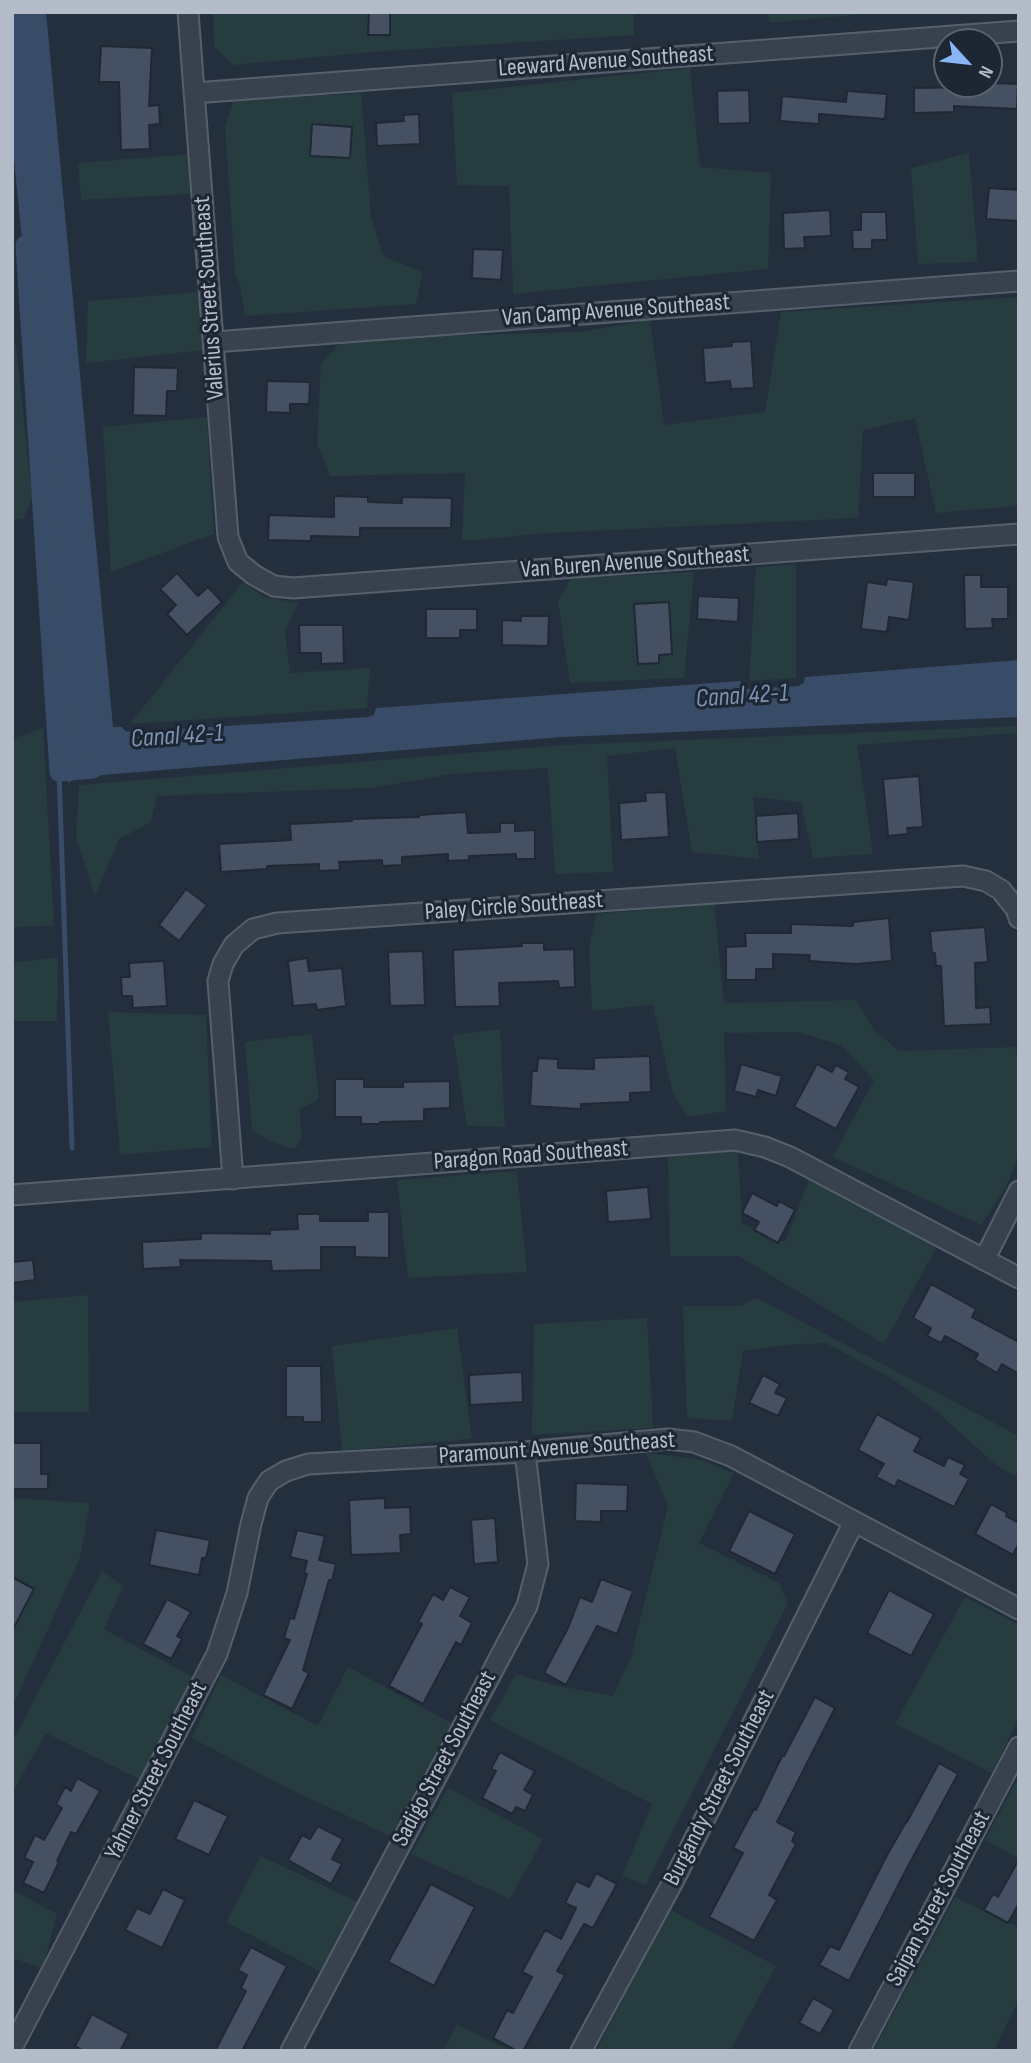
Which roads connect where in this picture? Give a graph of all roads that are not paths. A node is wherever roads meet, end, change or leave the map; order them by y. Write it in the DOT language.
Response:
graph roads {
  1 [pos="188,12"];
  2 [pos="1019,31"];
  3 [pos="194,93"];
  4 [pos="1019,281"];
  5 [pos="214,342"];
  6 [pos="1019,534"];
  7 [pos="254,575"];
  8 [pos="1019,918"];
  9 [pos="233,1180"];
  10 [pos="1019,1191"];
  11 [pos="12,1195"];
  12 [pos="984,1260"];
  13 [pos="1019,1278"];
  14 [pos="525,1452"];
  15 [pos="269,1482"];
  16 [pos="854,1522"];
  17 [pos="1019,1609"];
  18 [pos="1019,1748"];
  19 [pos="12,2048"];
  20 [pos="291,2051"];
  21 [pos="581,2051"];
  22 [pos="859,2051"];
  1 -- 3 [label="street, Valerius Street Southeast"];
  2 -- 3 [label="street, Leeward Avenue Southeast"];
  3 -- 5 [label="street, Valerius Street Southeast"];
  4 -- 5 [label="street, Van Camp Avenue Southeast"];
  5 -- 7 [label="street, Valerius Street Southeast"];
  6 -- 7 [label="street, Van Buren Avenue Southeast"];
  8 -- 9 [label="street, Paley Circle Southeast"];
  9 -- 11 [label="street, Paragon Road Southeast"];
  9 -- 12 [label="street, Paragon Road Southeast"];
  10 -- 12 [label="street"];
  12 -- 13 [label="street, Paragon Road Southeast"];
  14 -- 15 [label="street, Paramount Avenue Southeast"];
  14 -- 16 [label="street, Paramount Avenue Southeast"];
  14 -- 20 [label="street, Sadigo Street Southeast"];
  15 -- 19 [label="street, Yahner Street Southeast"];
  16 -- 17 [label="street, Paramount Avenue Southeast"];
  16 -- 21 [label="street, Burgandy Street Southeast"];
  18 -- 22 [label="street, Saipan Street Southeast"];
}
